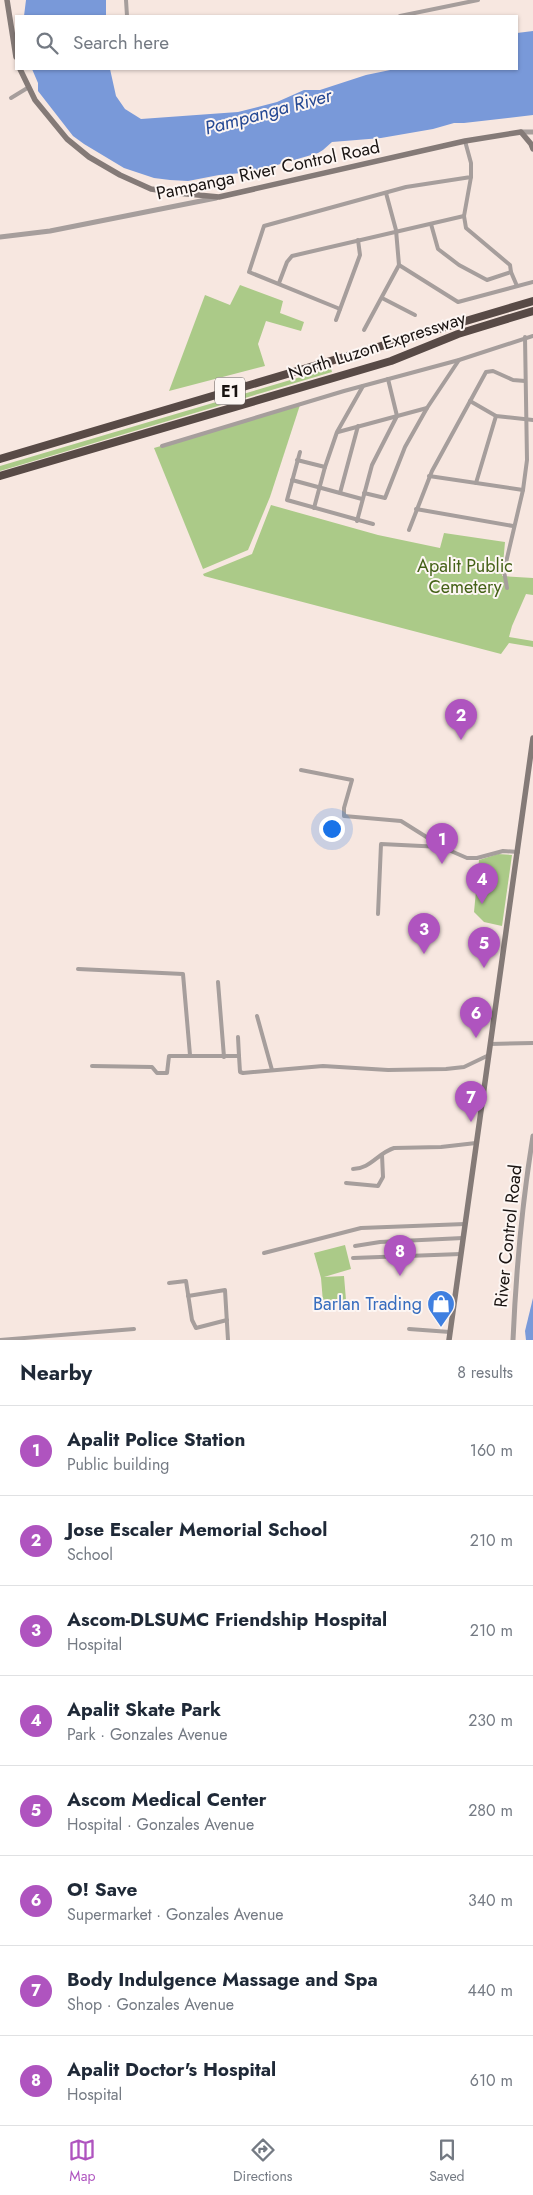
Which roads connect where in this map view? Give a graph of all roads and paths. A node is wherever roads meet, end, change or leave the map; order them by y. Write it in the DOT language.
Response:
graph roads {
  1 [pos="7,0"];
  2 [pos="126,0"];
  3 [pos="478,0"];
  4 [pos="127,15"];
  5 [pos="405,15"];
  6 [pos="15,51"];
  7 [pos="20,70"];
  8 [pos="29,87"];
  9 [pos="11,98"];
  10 [pos="521,132"];
  11 [pos="533,132"];
  12 [pos="465,141"];
  13 [pos="533,149"];
  14 [pos="471,178"];
  15 [pos="386,193"];
  16 [pos="219,197"];
  17 [pos="464,216"];
  18 [pos="431,224"];
  19 [pos="396,230"];
  20 [pos="0,237"];
  21 [pos="358,240"];
  22 [pos="399,265"];
  23 [pos="511,272"];
  24 [pos="533,282"];
  25 [pos="279,283"];
  26 [pos="517,286"];
  27 [pos="382,298"];
  28 [pos="533,301"];
  29 [pos="340,309"];
  30 [pos="533,311"];
  31 [pos="415,315"];
  32 [pos="336,320"];
  33 [pos="364,330"];
  34 [pos="533,336"];
  35 [pos="525,338"];
  36 [pos="459,360"];
  37 [pos="388,379"];
  38 [pos="525,381"];
  39 [pos="363,386"];
  40 [pos="470,401"];
  41 [pos="427,408"];
  42 [pos="397,416"];
  43 [pos="496,416"];
  44 [pos="526,420"];
  45 [pos="533,420"];
  46 [pos="358,426"];
  47 [pos="337,432"];
  48 [pos="162,446"];
  49 [pos="300,452"];
  50 [pos="0,459"];
  51 [pos="297,460"];
  52 [pos="325,467"];
  53 [pos="0,476"];
  54 [pos="430,476"];
  55 [pos="292,480"];
  56 [pos="476,483"];
  57 [pos="319,487"];
  58 [pos="523,490"];
  59 [pos="340,493"];
  60 [pos="364,493"];
  61 [pos="362,499"];
  62 [pos="314,508"];
  63 [pos="416,509"];
  64 [pos="357,521"];
  65 [pos="373,524"];
  66 [pos="513,526"];
  67 [pos="409,530"];
  68 [pos="507,588"];
  69 [pos="533,738"];
  70 [pos="301,770"];
  71 [pos="531,773"];
  72 [pos="444,848"];
  73 [pos="518,852"];
  74 [pos="378,914"];
  75 [pos="78,969"];
  76 [pos="218,982"];
  77 [pos="257,1016"];
  78 [pos="238,1037"];
  79 [pos="533,1043"];
  80 [pos="490,1044"];
  81 [pos="190,1054"];
  82 [pos="489,1055"];
  83 [pos="238,1056"];
  84 [pos="224,1057"];
  85 [pos="92,1066"];
  86 [pos="272,1070"];
  87 [pos="533,1136"];
  88 [pos="476,1143"];
  89 [pos="382,1155"];
  90 [pos="352,1169"];
  91 [pos="346,1183"];
  92 [pos="465,1224"];
  93 [pos="463,1238"];
  94 [pos="354,1246"];
  95 [pos="264,1253"];
  96 [pos="461,1254"];
  97 [pos="353,1258"];
  98 [pos="169,1283"];
  99 [pos="188,1296"];
  100 [pos="227,1320"];
  101 [pos="134,1329"];
  102 [pos="409,1329"];
  103 [pos="450,1332"];
  104 [pos="0,1340"];
  105 [pos="228,1340"];
  106 [pos="449,1340"];
  107 [pos="512,1340"];
  1 -- 6 [label="main road"];
  2 -- 4 [label="street"];
  3 -- 5 [label="street"];
  7 -- 8 [label="main road"];
  8 -- 9 [label="street"];
  8 -- 16 [label="main road"];
  10 -- 11 [label="street"];
  10 -- 12 [label="main road, Pampanga River Control Road"];
  10 -- 13 [label="main road"];
  12 -- 14 [label="street"];
  12 -- 16 [label="main road, Pampanga River Control Road"];
  14 -- 15 [label="street"];
  14 -- 17 [label="street"];
  15 -- 19 [label="street"];
  15 -- 25 [label="street"];
  16 -- 20 [label="street, Pampanga River Control Road"];
  17 -- 18 [label="street"];
  17 -- 23 [label="street"];
  18 -- 19 [label="street"];
  18 -- 23 [label="street"];
  19 -- 21 [label="street"];
  19 -- 22 [label="street"];
  21 -- 25 [label="street"];
  21 -- 29 [label="street"];
  22 -- 26 [label="street"];
  22 -- 27 [label="street"];
  23 -- 26 [label="street"];
  24 -- 26 [label="street"];
  25 -- 29 [label="street"];
  27 -- 31 [label="street"];
  27 -- 33 [label="street"];
  28 -- 50 [label="highway, North Luzon Expressway / E1"];
  29 -- 32 [label="street"];
  30 -- 53 [label="highway, North Luzon Expressway / E1"];
  34 -- 35 [label="street"];
  35 -- 36 [label="street"];
  35 -- 38 [label="street"];
  36 -- 37 [label="street"];
  36 -- 41 [label="street"];
  37 -- 39 [label="street"];
  37 -- 42 [label="street"];
  38 -- 40 [label="street"];
  38 -- 44 [label="street"];
  39 -- 47 [label="street"];
  39 -- 48 [label="street"];
  40 -- 43 [label="street"];
  40 -- 54 [label="street"];
  41 -- 42 [label="street"];
  41 -- 60 [label="street"];
  42 -- 46 [label="street"];
  42 -- 60 [label="street"];
  43 -- 44 [label="street"];
  43 -- 56 [label="street"];
  44 -- 45 [label="street"];
  44 -- 58 [label="street"];
  46 -- 47 [label="street"];
  46 -- 59 [label="street"];
  47 -- 52 [label="street"];
  49 -- 51 [label="street"];
  51 -- 52 [label="street"];
  51 -- 55 [label="street"];
  52 -- 57 [label="street"];
  54 -- 56 [label="street"];
  54 -- 63 [label="street"];
  55 -- 57 [label="street"];
  55 -- 62 [label="street"];
  56 -- 58 [label="street"];
  57 -- 59 [label="street"];
  57 -- 62 [label="street"];
  58 -- 66 [label="street"];
  59 -- 61 [label="street"];
  60 -- 61 [label="street"];
  61 -- 64 [label="street"];
  62 -- 64 [label="street"];
  63 -- 66 [label="street"];
  63 -- 67 [label="street"];
  64 -- 65 [label="street"];
  66 -- 68 [label="street"];
  69 -- 71 [label="main road"];
  70 -- 72 [label="street"];
  71 -- 73 [label="main road"];
  72 -- 73 [label="street"];
  72 -- 74 [label="street"];
  73 -- 80 [label="main road"];
  75 -- 81 [label="street"];
  76 -- 84 [label="street"];
  77 -- 86 [label="street"];
  78 -- 83 [label="street"];
  79 -- 80 [label="street"];
  80 -- 82 [label="main road"];
  81 -- 84 [label="street"];
  81 -- 85 [label="street"];
  82 -- 86 [label="street"];
  82 -- 88 [label="main road"];
  83 -- 84 [label="street"];
  83 -- 86 [label="street"];
  87 -- 107 [label="street, River Control Road"];
  88 -- 89 [label="street"];
  88 -- 92 [label="main road"];
  89 -- 90 [label="street"];
  89 -- 91 [label="street"];
  92 -- 93 [label="main road"];
  92 -- 95 [label="street"];
  93 -- 94 [label="street"];
  93 -- 96 [label="main road"];
  96 -- 97 [label="street"];
  96 -- 103 [label="main road"];
  98 -- 99 [label="street"];
  99 -- 100 [label="street"];
  99 -- 100 [label="street"];
  100 -- 105 [label="street"];
  101 -- 104 [label="street"];
  102 -- 103 [label="street"];
  103 -- 106 [label="main road"];
}
